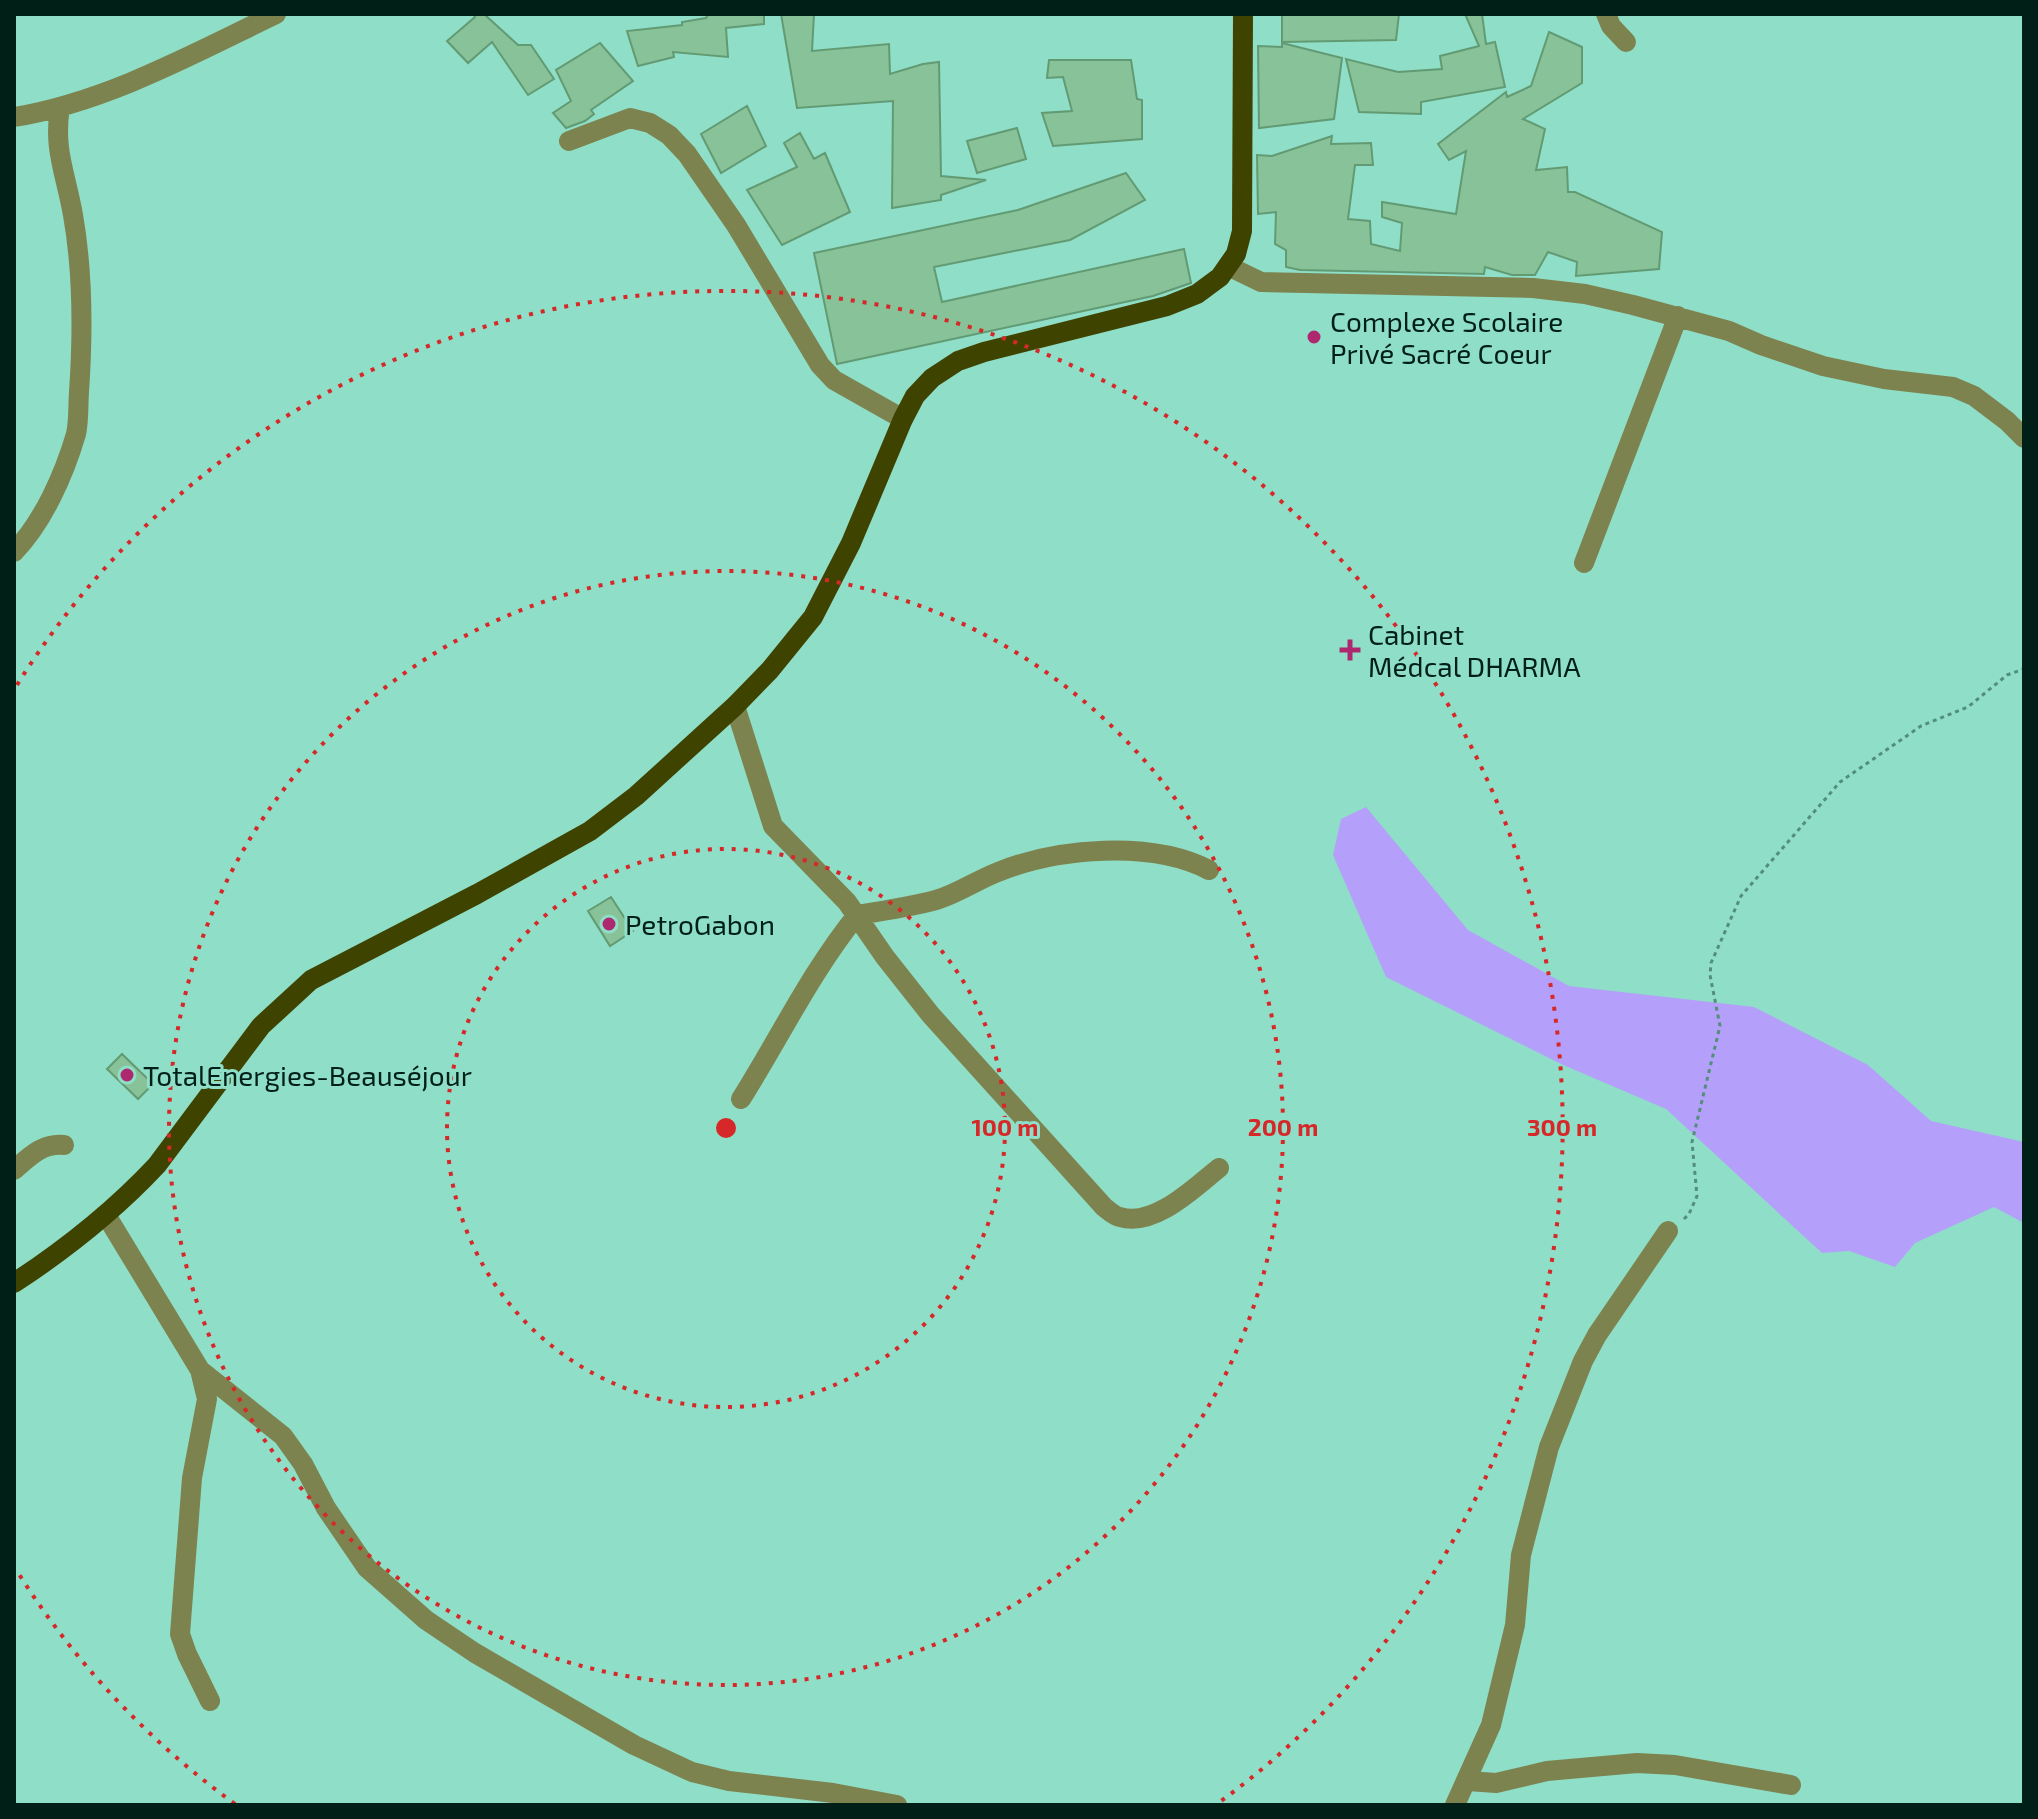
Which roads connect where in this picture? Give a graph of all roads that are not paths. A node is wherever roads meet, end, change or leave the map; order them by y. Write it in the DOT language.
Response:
graph roads {
  1 [pos="276,14"];
  2 [pos="1243,14"];
  3 [pos="1606,14"];
  4 [pos="1626,42"];
  5 [pos="60,107"];
  6 [pos="14,117"];
  7 [pos="569,141"];
  8 [pos="1228,266"];
  9 [pos="1678,316"];
  10 [pos="903,419"];
  11 [pos="2024,438"];
  12 [pos="14,552"];
  13 [pos="1584,563"];
  14 [pos="735,706"];
  15 [pos="1209,870"];
  16 [pos="857,915"];
  17 [pos="741,1099"];
  18 [pos="64,1145"];
  19 [pos="1219,1168"];
  20 [pos="14,1170"];
  21 [pos="106,1215"];
  22 [pos="1668,1231"];
  23 [pos="14,1283"];
  24 [pos="200,1370"];
  25 [pos="210,1701"];
  26 [pos="1468,1781"];
  27 [pos="1791,1785"];
  28 [pos="897,1805"];
  29 [pos="1455,1805"];
  1 -- 5 [label="street"];
  2 -- 8 [label="main road"];
  3 -- 4 [label="street"];
  5 -- 6 [label="street"];
  5 -- 12 [label="street"];
  7 -- 10 [label="street"];
  8 -- 9 [label="street"];
  8 -- 10 [label="main road"];
  9 -- 11 [label="street"];
  9 -- 13 [label="street"];
  10 -- 14 [label="main road"];
  14 -- 16 [label="street"];
  14 -- 21 [label="main road"];
  15 -- 16 [label="street"];
  16 -- 17 [label="street"];
  16 -- 19 [label="street"];
  18 -- 20 [label="street"];
  21 -- 23 [label="main road"];
  21 -- 24 [label="street"];
  22 -- 26 [label="street"];
  24 -- 25 [label="street"];
  24 -- 28 [label="street"];
  26 -- 27 [label="street"];
  26 -- 29 [label="street"];
}
